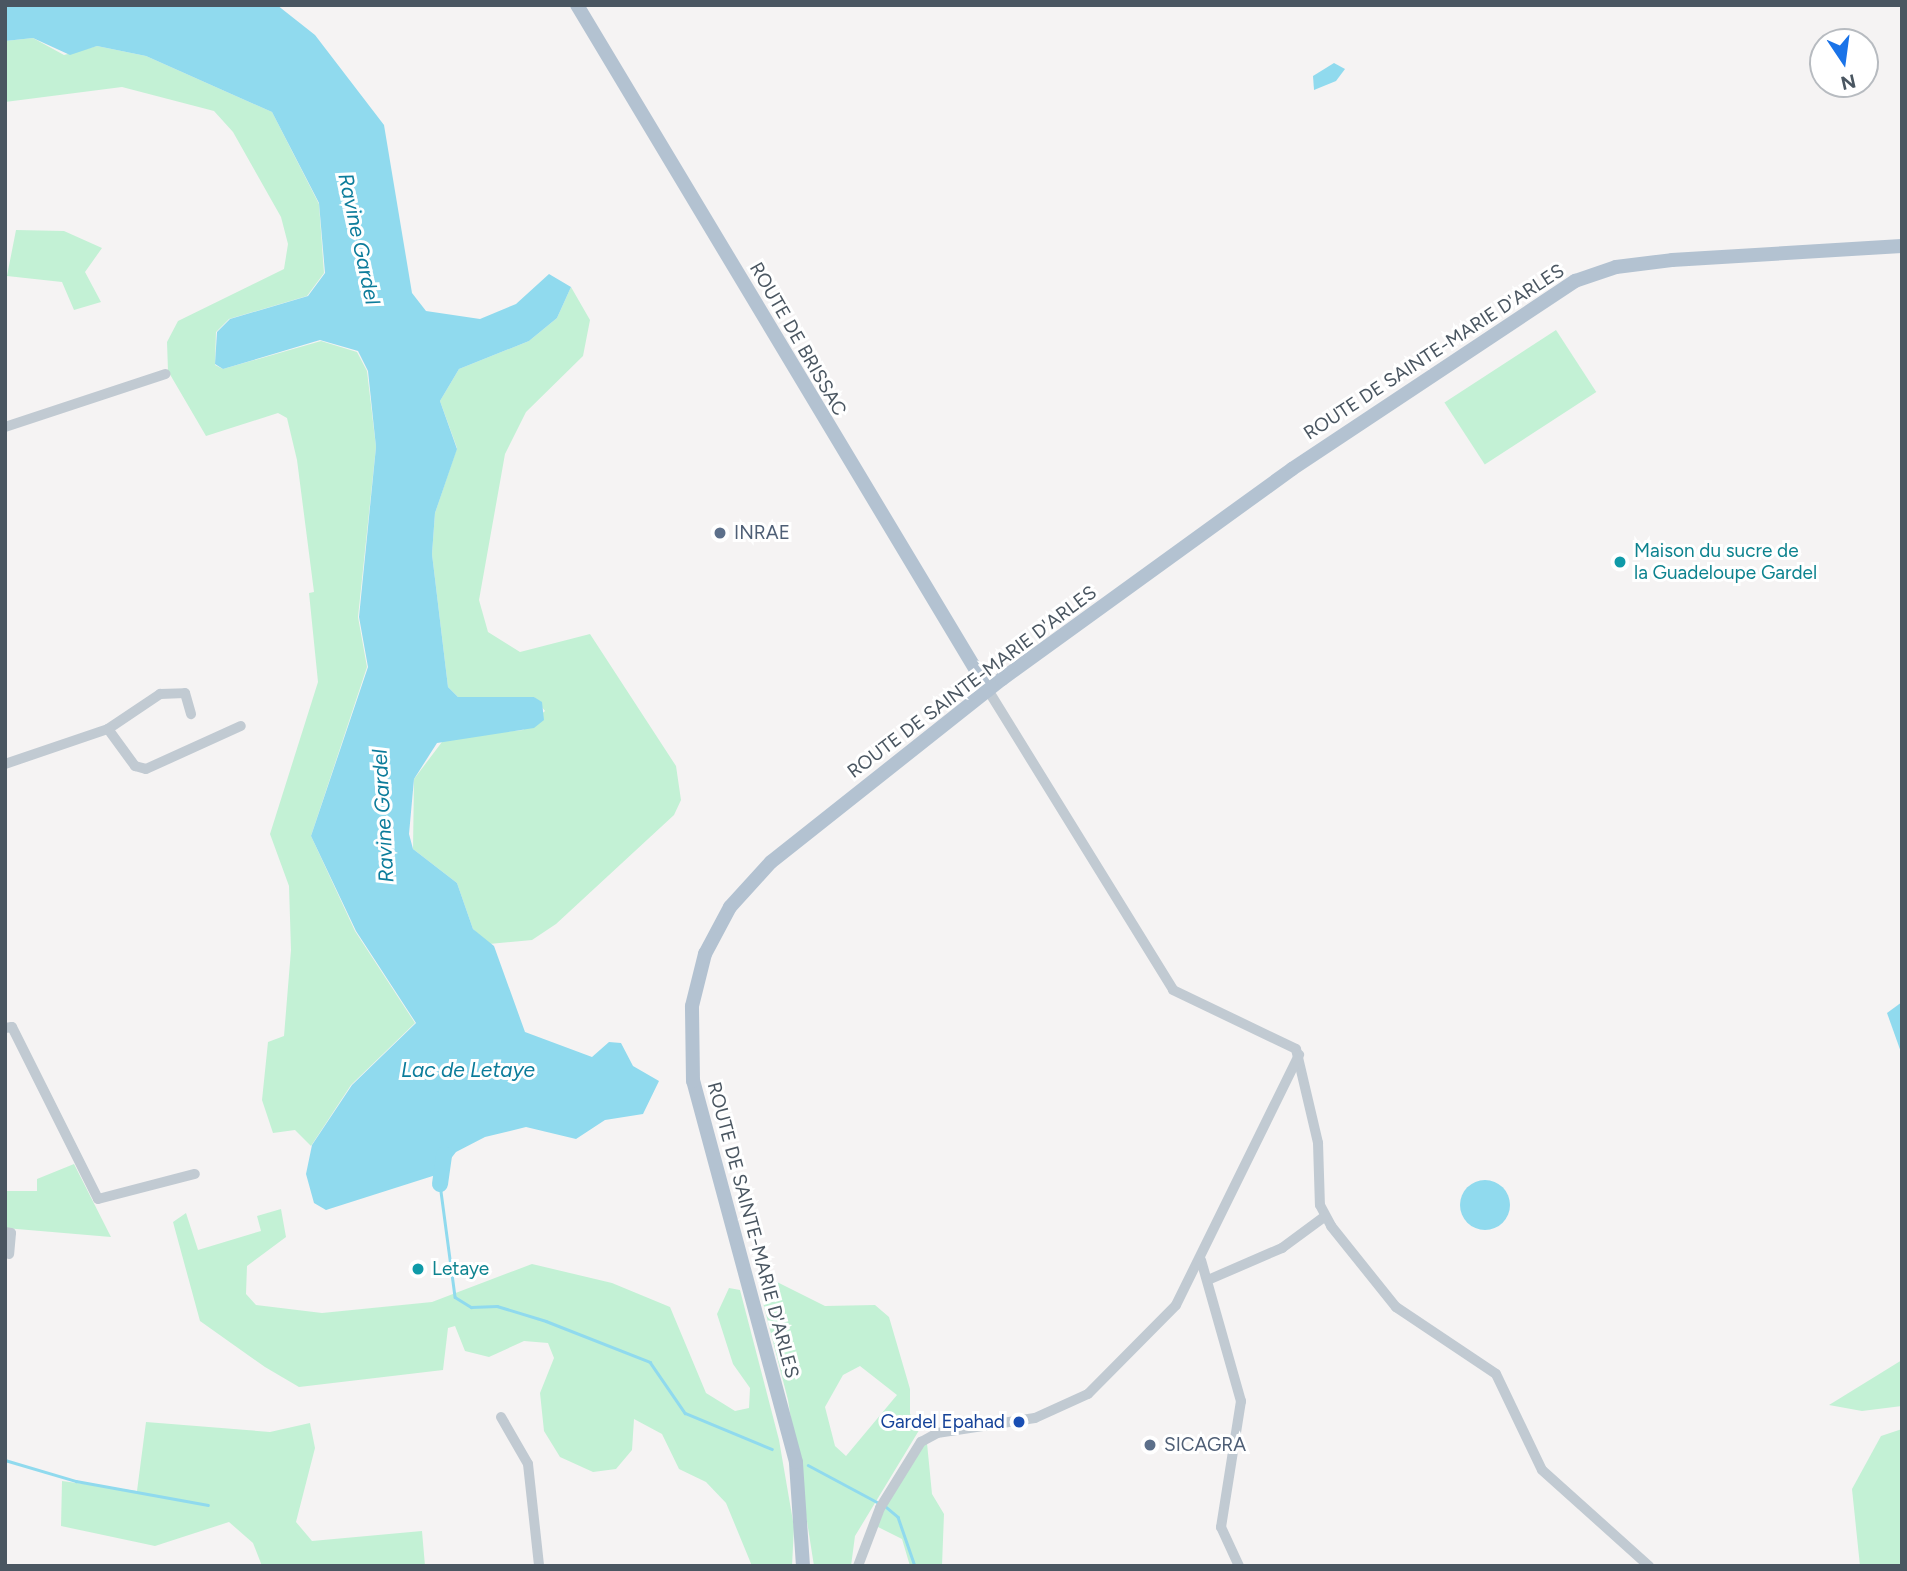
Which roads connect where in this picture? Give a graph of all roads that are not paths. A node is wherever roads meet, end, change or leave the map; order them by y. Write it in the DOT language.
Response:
graph roads {
  1 [pos="577,5"];
  2 [pos="1902,246"];
  3 [pos="165,374"];
  4 [pos="5,427"];
  5 [pos="988,690"];
  6 [pos="191,713"];
  7 [pos="241,726"];
  8 [pos="108,729"];
  9 [pos="5,764"];
  10 [pos="5,1028"];
  11 [pos="1299,1055"];
  12 [pos="195,1174"];
  13 [pos="1324,1217"];
  14 [pos="5,1232"];
  15 [pos="9,1254"];
  16 [pos="1201,1261"];
  17 [pos="1208,1280"];
  18 [pos="501,1417"];
  19 [pos="539,1566"];
  20 [pos="803,1566"];
  21 [pos="858,1566"];
  22 [pos="1239,1566"];
  23 [pos="1649,1566"];
  1 -- 5 [label="main road, ROUTE DE BRISSAC"];
  2 -- 5 [label="main road, ROUTE DE SAINTE-MARIE D'ARLES"];
  3 -- 4 [label="street"];
  5 -- 11 [label="street"];
  5 -- 20 [label="main road, ROUTE DE SAINTE-MARIE D'ARLES"];
  6 -- 8 [label="street"];
  7 -- 8 [label="street"];
  8 -- 9 [label="street"];
  10 -- 12 [label="street"];
  11 -- 13 [label="street"];
  11 -- 16 [label="street"];
  13 -- 17 [label="street"];
  13 -- 23 [label="street"];
  14 -- 15 [label="street"];
  16 -- 17 [label="street"];
  16 -- 21 [label="street"];
  17 -- 22 [label="street"];
  18 -- 19 [label="street"];
}
